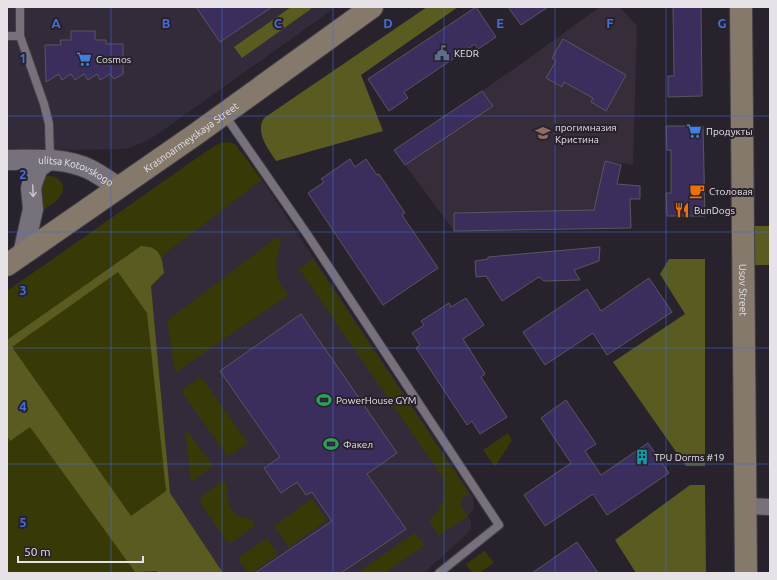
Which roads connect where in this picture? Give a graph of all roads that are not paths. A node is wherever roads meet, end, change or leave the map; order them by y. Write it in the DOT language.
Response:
graph roads {
  1 [pos="20,7"];
  2 [pos="372,7"];
  3 [pos="741,7"];
  4 [pos="7,36"];
  5 [pos="20,36"];
  6 [pos="224,113"];
  7 [pos="50,159"];
  8 [pos="7,160"];
  9 [pos="118,187"];
  10 [pos="15,259"];
  11 [pos="746,506"];
  12 [pos="770,507"];
  13 [pos="439,573"];
  14 [pos="746,573"];
  1 -- 5 [label="lane"];
  2 -- 6 [label="main road, Krasnoarmeyskaya Street"];
  3 -- 11 [label="main road, Usov Street"];
  4 -- 5 [label="lane"];
  5 -- 7 [label="lane"];
  6 -- 9 [label="main road, Krasnoarmeyskaya Street"];
  6 -- 13 [label="lane"];
  7 -- 8 [label="street, ulitsa Kotovskogo"];
  7 -- 9 [label="street, ulitsa Kotovskogo"];
  7 -- 10 [label="street, one-way"];
  9 -- 10 [label="main road, Krasnoarmeyskaya Street"];
  11 -- 12 [label="street"];
  11 -- 14 [label="main road, Usov Street"];
}
